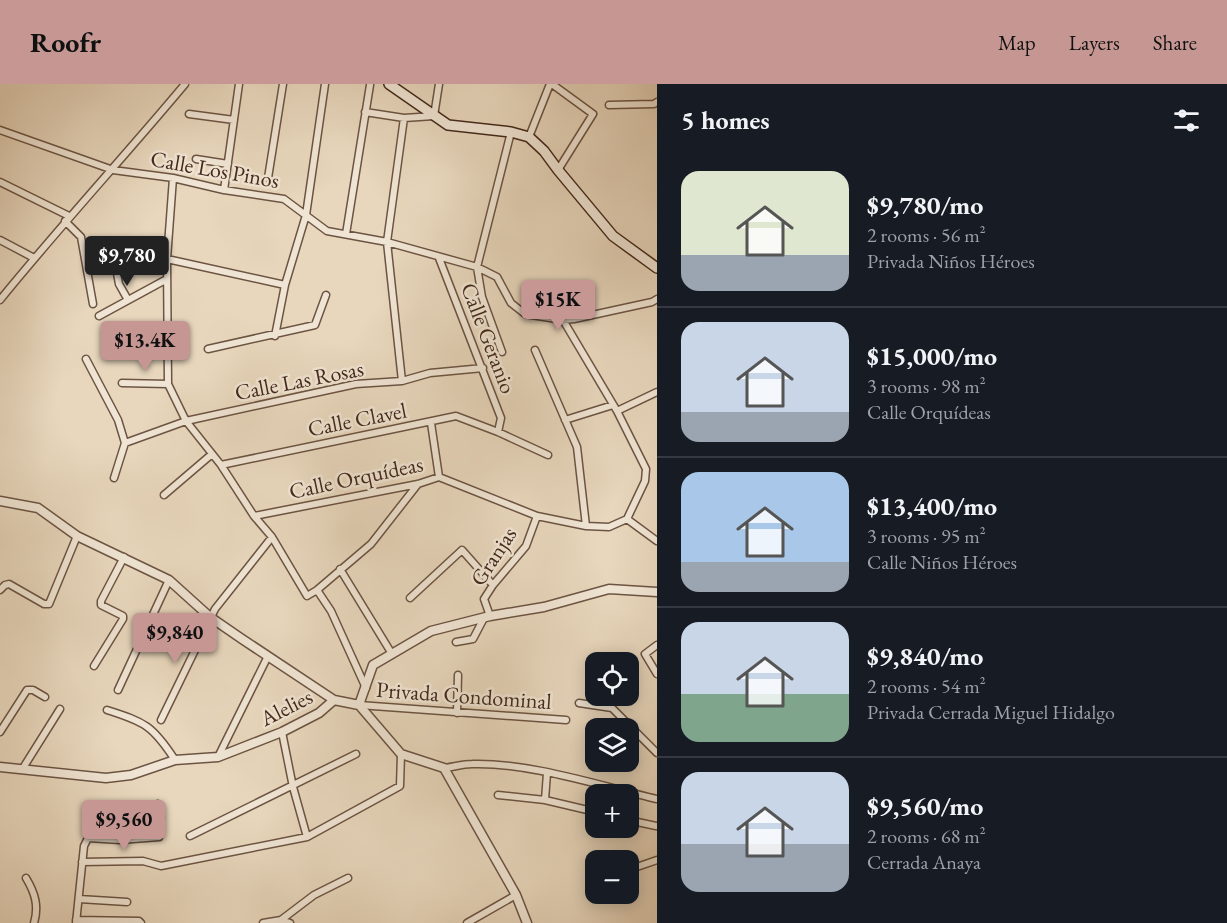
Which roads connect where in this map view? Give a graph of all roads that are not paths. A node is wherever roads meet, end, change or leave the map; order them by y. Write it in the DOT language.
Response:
graph roads {
  1 [pos="185,84"];
  2 [pos="239,84"];
  3 [pos="283,84"];
  4 [pos="325,84"];
  5 [pos="389,84"];
  6 [pos="439,84"];
  7 [pos="551,84"];
  8 [pos="370,85"];
  9 [pos="657,102"];
  10 [pos="609,105"];
  11 [pos="365,112"];
  12 [pos="189,114"];
  13 [pos="434,117"];
  14 [pos="404,118"];
  15 [pos="234,120"];
  16 [pos="0,130"];
  17 [pos="511,132"];
  18 [pos="529,137"];
  19 [pos="196,159"];
  20 [pos="228,164"];
  21 [pos="113,170"];
  22 [pos="558,170"];
  23 [pos="173,178"];
  24 [pos="268,178"];
  25 [pos="0,182"];
  26 [pos="224,190"];
  27 [pos="306,215"];
  28 [pos="67,218"];
  29 [pos="346,234"];
  30 [pos="0,240"];
  31 [pos="387,242"];
  32 [pos="34,258"];
  33 [pos="439,258"];
  34 [pos="167,259"];
  35 [pos="115,264"];
  36 [pos="477,267"];
  37 [pos="657,268"];
  38 [pos="167,279"];
  39 [pos="285,285"];
  40 [pos="326,295"];
  41 [pos="657,299"];
  42 [pos="0,300"];
  43 [pos="128,300"];
  44 [pos="93,304"];
  45 [pos="99,316"];
  46 [pos="563,320"];
  47 [pos="275,336"];
  48 [pos="207,350"];
  49 [pos="535,350"];
  50 [pos="502,352"];
  51 [pos="86,360"];
  52 [pos="483,368"];
  53 [pos="402,381"];
  54 [pos="122,383"];
  55 [pos="168,384"];
  56 [pos="657,392"];
  57 [pos="615,408"];
  58 [pos="565,420"];
  59 [pos="186,421"];
  60 [pos="431,423"];
  61 [pos="498,432"];
  62 [pos="125,443"];
  63 [pos="212,454"];
  64 [pos="548,455"];
  65 [pos="221,465"];
  66 [pos="439,477"];
  67 [pos="114,478"];
  68 [pos="418,484"];
  69 [pos="164,495"];
  70 [pos="0,501"];
  71 [pos="254,516"];
  72 [pos="537,516"];
  73 [pos="627,519"];
  74 [pos="586,526"];
  75 [pos="77,536"];
  76 [pos="272,537"];
  77 [pos="657,541"];
  78 [pos="124,557"];
  79 [pos="340,569"];
  80 [pos="170,580"];
  81 [pos="493,585"];
  82 [pos="0,590"];
  83 [pos="317,591"];
  84 [pos="657,592"];
  85 [pos="410,598"];
  86 [pos="487,617"];
  87 [pos="210,618"];
  88 [pos="456,642"];
  89 [pos="657,645"];
  90 [pos="392,654"];
  91 [pos="268,656"];
  92 [pos="94,666"];
  93 [pos="657,674"];
  94 [pos="458,675"];
  95 [pos="366,688"];
  96 [pos="118,690"];
  97 [pos="45,697"];
  98 [pos="334,700"];
  99 [pos="579,703"];
  100 [pos="359,705"];
  101 [pos="60,709"];
  102 [pos="107,710"];
  103 [pos="457,713"];
  104 [pos="161,720"];
  105 [pos="566,720"];
  106 [pos="0,732"];
  107 [pos="282,732"];
  108 [pos="657,753"];
  109 [pos="356,754"];
  110 [pos="401,754"];
  111 [pos="218,757"];
  112 [pos="175,760"];
  113 [pos="0,767"];
  114 [pos="23,768"];
  115 [pos="444,768"];
  116 [pos="547,773"];
  117 [pos="293,787"];
  118 [pos="498,795"];
  119 [pos="657,799"];
  120 [pos="545,800"];
  121 [pos="158,804"];
  122 [pos="585,809"];
  123 [pos="639,822"];
  124 [pos="656,826"];
  125 [pos="190,836"];
  126 [pos="307,837"];
  127 [pos="657,860"];
  128 [pos="82,862"];
  129 [pos="639,866"];
  130 [pos="26,878"];
  131 [pos="348,878"];
  132 [pos="516,895"];
  133 [pos="79,899"];
  134 [pos="127,902"];
  135 [pos="281,920"];
  136 [pos="76,921"];
  137 [pos="34,923"];
  138 [pos="141,923"];
  139 [pos="263,923"];
  140 [pos="290,923"];
  141 [pos="467,923"];
  142 [pos="527,923"];
  1 -- 21 [label="street"];
  2 -- 15 [label="street"];
  3 -- 24 [label="street"];
  4 -- 27 [label="street"];
  5 -- 13 [label="main road"];
  6 -- 13 [label="street"];
  7 -- 18 [label="street"];
  7 -- 22 [label="street"];
  8 -- 11 [label="street"];
  9 -- 10 [label="street"];
  11 -- 14 [label="street"];
  11 -- 29 [label="street"];
  12 -- 15 [label="street"];
  13 -- 14 [label="street"];
  13 -- 17 [label="main road"];
  14 -- 31 [label="street"];
  15 -- 20 [label="street"];
  16 -- 21 [label="street, Calle Los Pinos"];
  17 -- 18 [label="main road"];
  17 -- 36 [label="street"];
  18 -- 22 [label="main road"];
  19 -- 20 [label="street"];
  20 -- 26 [label="street"];
  21 -- 23 [label="street, Calle Los Pinos"];
  21 -- 28 [label="street"];
  22 -- 37 [label="main road"];
  23 -- 26 [label="street, Calle Los Pinos"];
  23 -- 34 [label="street"];
  25 -- 28 [label="street"];
  26 -- 27 [label="street, Calle Los Pinos"];
  27 -- 29 [label="street, Calle Los Pinos"];
  27 -- 39 [label="street"];
  28 -- 32 [label="street"];
  28 -- 44 [label="street"];
  29 -- 31 [label="street, Calle Los Pinos"];
  30 -- 32 [label="street"];
  31 -- 33 [label="street, Calle Los Pinos"];
  31 -- 53 [label="street"];
  32 -- 42 [label="street"];
  33 -- 36 [label="street, Calle Los Pinos"];
  33 -- 52 [label="street, Calle Geranio"];
  34 -- 38 [label="street"];
  34 -- 39 [label="street"];
  35 -- 43 [label="street"];
  36 -- 46 [label="street"];
  36 -- 50 [label="street"];
  38 -- 43 [label="street"];
  38 -- 55 [label="street"];
  39 -- 47 [label="street"];
  40 -- 47 [label="street"];
  41 -- 46 [label="street"];
  43 -- 45 [label="street"];
  46 -- 57 [label="street"];
  47 -- 48 [label="street"];
  49 -- 58 [label="street"];
  51 -- 62 [label="street"];
  52 -- 53 [label="street, Calle Las Rosas"];
  52 -- 61 [label="street, Calle Geranio"];
  53 -- 59 [label="street, Calle Las Rosas"];
  54 -- 55 [label="street"];
  55 -- 59 [label="street"];
  56 -- 57 [label="street"];
  57 -- 58 [label="street"];
  57 -- 73 [label="street"];
  58 -- 74 [label="street"];
  59 -- 62 [label="street, Calle Las Rosas"];
  59 -- 63 [label="street"];
  60 -- 61 [label="street, Calle Clavel"];
  60 -- 65 [label="street, Calle Clavel"];
  60 -- 66 [label="street"];
  61 -- 64 [label="street, Calle Clavel"];
  62 -- 67 [label="street"];
  63 -- 65 [label="street"];
  63 -- 69 [label="street"];
  65 -- 71 [label="street"];
  66 -- 68 [label="street, Calle Orquídeas"];
  66 -- 72 [label="street, Calle Orquídeas"];
  68 -- 71 [label="street, Calle Orquídeas"];
  68 -- 79 [label="street"];
  70 -- 75 [label="street"];
  71 -- 76 [label="street"];
  72 -- 74 [label="street, Calle Orquídeas"];
  72 -- 81 [label="street, Granjas"];
  73 -- 74 [label="street, Calle Orquídeas"];
  73 -- 77 [label="street"];
  75 -- 78 [label="street"];
  75 -- 82 [label="street"];
  76 -- 83 [label="street"];
  76 -- 87 [label="street"];
  78 -- 80 [label="street"];
  78 -- 92 [label="street"];
  79 -- 83 [label="street"];
  79 -- 90 [label="street"];
  80 -- 87 [label="street"];
  80 -- 96 [label="street"];
  81 -- 85 [label="street"];
  81 -- 86 [label="street, Granjas"];
  83 -- 95 [label="street"];
  84 -- 86 [label="street"];
  86 -- 88 [label="street"];
  86 -- 90 [label="street"];
  87 -- 91 [label="street"];
  87 -- 104 [label="street"];
  89 -- 93 [label="street"];
  90 -- 95 [label="street"];
  91 -- 98 [label="street"];
  91 -- 111 [label="street"];
  94 -- 103 [label="street"];
  95 -- 100 [label="street"];
  97 -- 106 [label="street"];
  98 -- 100 [label="street, Alelies"];
  98 -- 107 [label="street, Alelies"];
  99 -- 108 [label="street"];
  100 -- 103 [label="street, Privada Condominal"];
  100 -- 110 [label="street"];
  101 -- 114 [label="street"];
  102 -- 112 [label="street"];
  103 -- 105 [label="street, Privada Condominal"];
  107 -- 111 [label="street, Alelies"];
  107 -- 117 [label="street"];
  109 -- 117 [label="street"];
  110 -- 115 [label="street"];
  110 -- 126 [label="street"];
  111 -- 112 [label="street, Alelies"];
  112 -- 114 [label="street, Alelies"];
  113 -- 114 [label="street, Alelies"];
  115 -- 116 [label="street"];
  115 -- 132 [label="street"];
  116 -- 119 [label="street"];
  116 -- 120 [label="street"];
  117 -- 125 [label="street"];
  117 -- 126 [label="street"];
  118 -- 120 [label="street"];
  120 -- 122 [label="street"];
  121 -- 128 [label="street"];
  123 -- 124 [label="street"];
  126 -- 128 [label="street"];
  127 -- 129 [label="street"];
  128 -- 133 [label="street"];
  130 -- 137 [label="street"];
  131 -- 135 [label="street"];
  132 -- 141 [label="street"];
  132 -- 142 [label="street"];
  133 -- 134 [label="street"];
  133 -- 136 [label="street"];
  135 -- 139 [label="street"];
  135 -- 140 [label="street"];
  136 -- 138 [label="street"];
}
